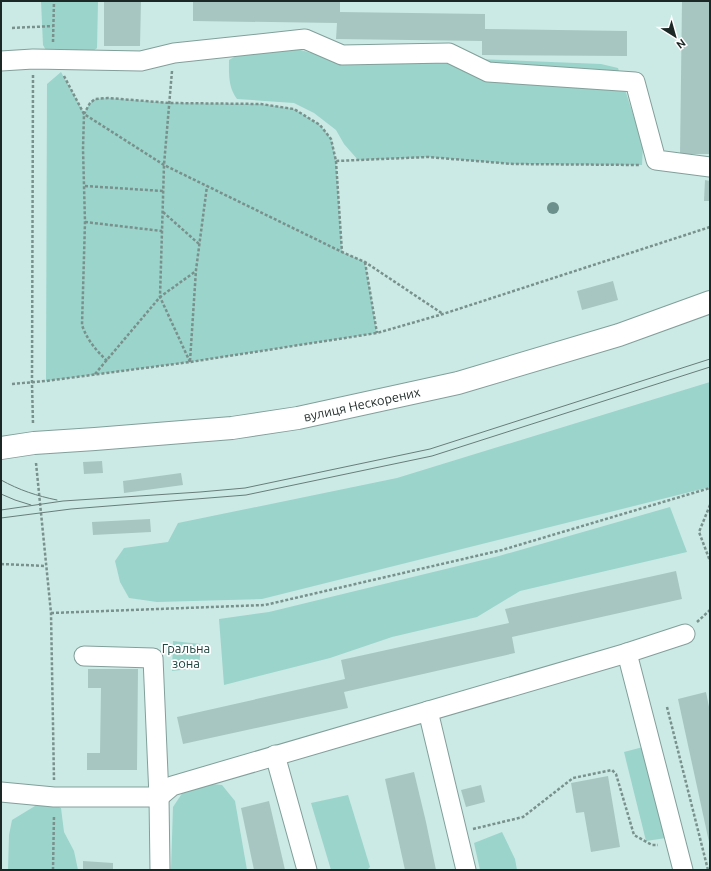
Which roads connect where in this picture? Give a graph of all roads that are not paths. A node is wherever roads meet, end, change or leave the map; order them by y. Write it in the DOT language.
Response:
graph roads {
  1 [pos="1,61"];
  2 [pos="710,167"];
  3 [pos="710,302"];
  4 [pos="1,448"];
  5 [pos="685,634"];
  6 [pos="627,652"];
  7 [pos="84,656"];
  8 [pos="428,711"];
  9 [pos="275,755"];
  10 [pos="1,792"];
  11 [pos="159,797"];
  12 [pos="160,870"];
  13 [pos="307,870"];
  14 [pos="466,870"];
  15 [pos="683,870"];
  1 -- 2 [label="lane"];
  3 -- 4 [label="main road, вулиця Нескорених"];
  5 -- 6 [label="lane"];
  6 -- 8 [label="lane"];
  6 -- 15 [label="lane"];
  7 -- 11 [label="lane"];
  8 -- 9 [label="lane"];
  8 -- 14 [label="lane"];
  9 -- 11 [label="lane"];
  9 -- 13 [label="lane"];
  10 -- 11 [label="lane"];
  11 -- 12 [label="lane"];
}
